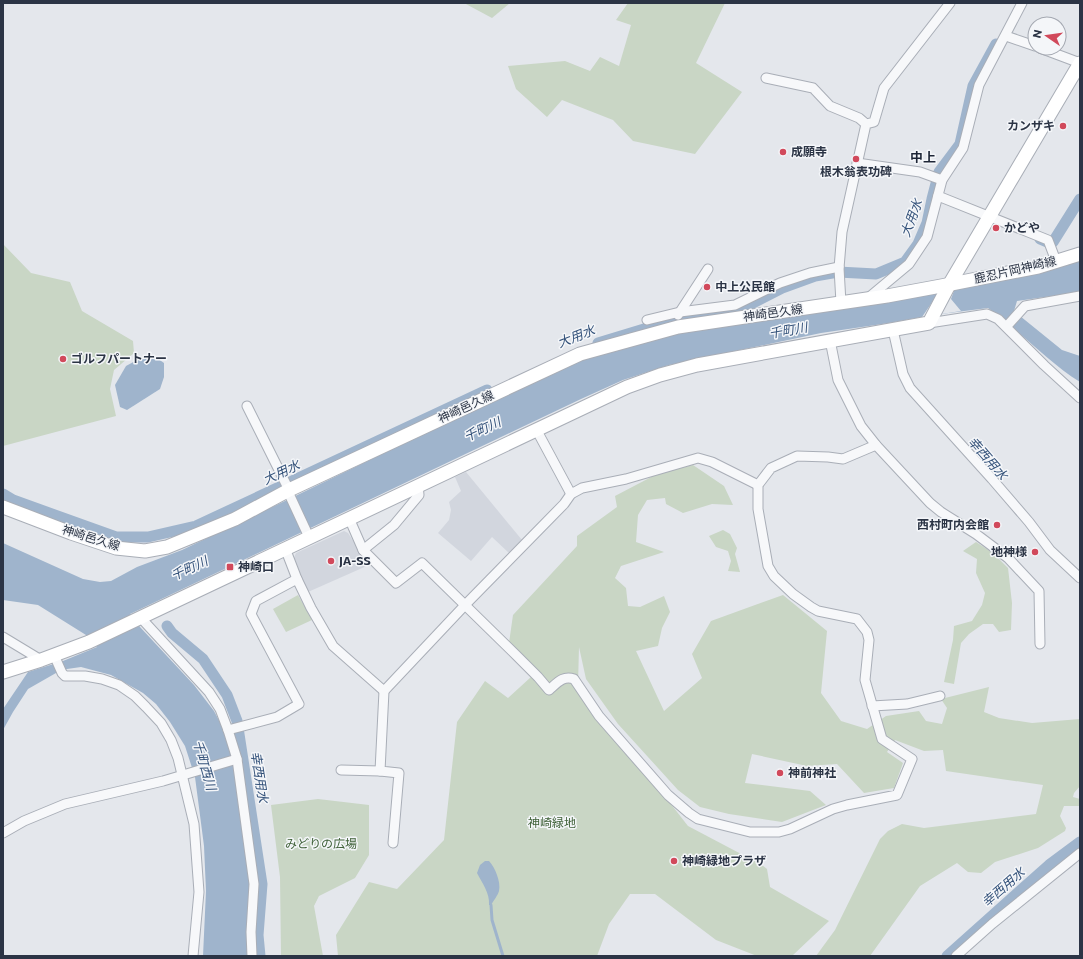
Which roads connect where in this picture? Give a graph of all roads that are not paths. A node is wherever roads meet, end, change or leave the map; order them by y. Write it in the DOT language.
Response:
graph roads {
  1 [pos="950,3"];
  2 [pos="1022,3"];
  3 [pos="1006,36"];
  4 [pos="1027,43"];
  5 [pos="1061,56"];
  6 [pos="1080,63"];
  7 [pos="766,78"];
  8 [pos="866,124"];
  9 [pos="857,163"];
  10 [pos="939,178"];
  11 [pos="938,196"];
  12 [pos="990,217"];
  13 [pos="1080,254"];
  14 [pos="1056,261"];
  15 [pos="839,267"];
  16 [pos="708,269"];
  17 [pos="948,287"];
  18 [pos="1080,296"];
  19 [pos="866,299"];
  20 [pos="841,303"];
  21 [pos="679,319"];
  22 [pos="931,319"];
  23 [pos="647,320"];
  24 [pos="1008,325"];
  25 [pos="893,330"];
  26 [pos="830,340"];
  27 [pos="1080,398"];
  28 [pos="247,406"];
  29 [pos="536,429"];
  30 [pos="876,445"];
  31 [pos="418,485"];
  32 [pos="758,485"];
  33 [pos="288,489"];
  34 [pos="572,494"];
  35 [pos="3,507"];
  36 [pos="349,518"];
  37 [pos="308,534"];
  38 [pos="285,548"];
  39 [pos="363,550"];
  40 [pos="1080,578"];
  41 [pos="297,579"];
  42 [pos="466,604"];
  43 [pos="138,619"];
  44 [pos="3,637"];
  45 [pos="1040,644"];
  46 [pos="55,657"];
  47 [pos="41,660"];
  48 [pos="3,672"];
  49 [pos="384,691"];
  50 [pos="940,696"];
  51 [pos="872,706"];
  52 [pos="235,728"];
  53 [pos="235,759"];
  54 [pos="342,770"];
  55 [pos="380,771"];
  56 [pos="184,776"];
  57 [pos="3,833"];
  58 [pos="393,843"];
  59 [pos="1080,854"];
  60 [pos="193,956"];
  61 [pos="252,956"];
  62 [pos="956,956"];
  1 -- 8 [label="street"];
  2 -- 3 [label="street"];
  3 -- 4 [label="street"];
  3 -- 10 [label="street"];
  5 -- 6 [label="street"];
  6 -- 12 [label="street"];
  7 -- 8 [label="street"];
  8 -- 9 [label="street"];
  9 -- 10 [label="street"];
  9 -- 15 [label="street"];
  10 -- 11 [label="street"];
  11 -- 12 [label="street"];
  11 -- 19 [label="street"];
  12 -- 14 [label="street"];
  12 -- 17 [label="street"];
  13 -- 14 [label="street, 鹿忍片岡神崎線"];
  14 -- 17 [label="street, 鹿忍片岡神崎線"];
  15 -- 20 [label="street"];
  15 -- 21 [label="street"];
  16 -- 21 [label="street"];
  17 -- 19 [label="street, 神崎邑久線"];
  17 -- 22 [label="street"];
  18 -- 24 [label="street"];
  19 -- 20 [label="street, 神崎邑久線"];
  20 -- 21 [label="street, 神崎邑久線"];
  21 -- 23 [label="street"];
  21 -- 33 [label="street, 神崎邑久線"];
  22 -- 24 [label="street"];
  22 -- 25 [label="street"];
  24 -- 27 [label="street"];
  25 -- 26 [label="street"];
  25 -- 40 [label="street"];
  26 -- 29 [label="street"];
  26 -- 30 [label="street"];
  28 -- 33 [label="street"];
  29 -- 31 [label="street"];
  29 -- 34 [label="street"];
  30 -- 32 [label="street"];
  30 -- 45 [label="street"];
  31 -- 36 [label="street"];
  31 -- 39 [label="street"];
  32 -- 34 [label="street"];
  32 -- 51 [label="street"];
  33 -- 35 [label="street, 神崎邑久線"];
  33 -- 37 [label="street"];
  34 -- 42 [label="street"];
  36 -- 37 [label="street"];
  36 -- 39 [label="street"];
  37 -- 38 [label="street"];
  38 -- 41 [label="street"];
  38 -- 43 [label="street"];
  39 -- 42 [label="street"];
  41 -- 49 [label="street"];
  41 -- 52 [label="street"];
  42 -- 49 [label="street"];
  42 -- 51 [label="street"];
  43 -- 46 [label="street"];
  43 -- 52 [label="street"];
  44 -- 47 [label="street"];
  46 -- 47 [label="street"];
  46 -- 56 [label="street"];
  47 -- 48 [label="street"];
  49 -- 55 [label="street"];
  50 -- 51 [label="street"];
  52 -- 53 [label="street"];
  53 -- 56 [label="street"];
  53 -- 61 [label="street"];
  54 -- 55 [label="street"];
  55 -- 58 [label="street"];
  56 -- 57 [label="street"];
  56 -- 60 [label="street"];
  59 -- 62 [label="street"];
}
